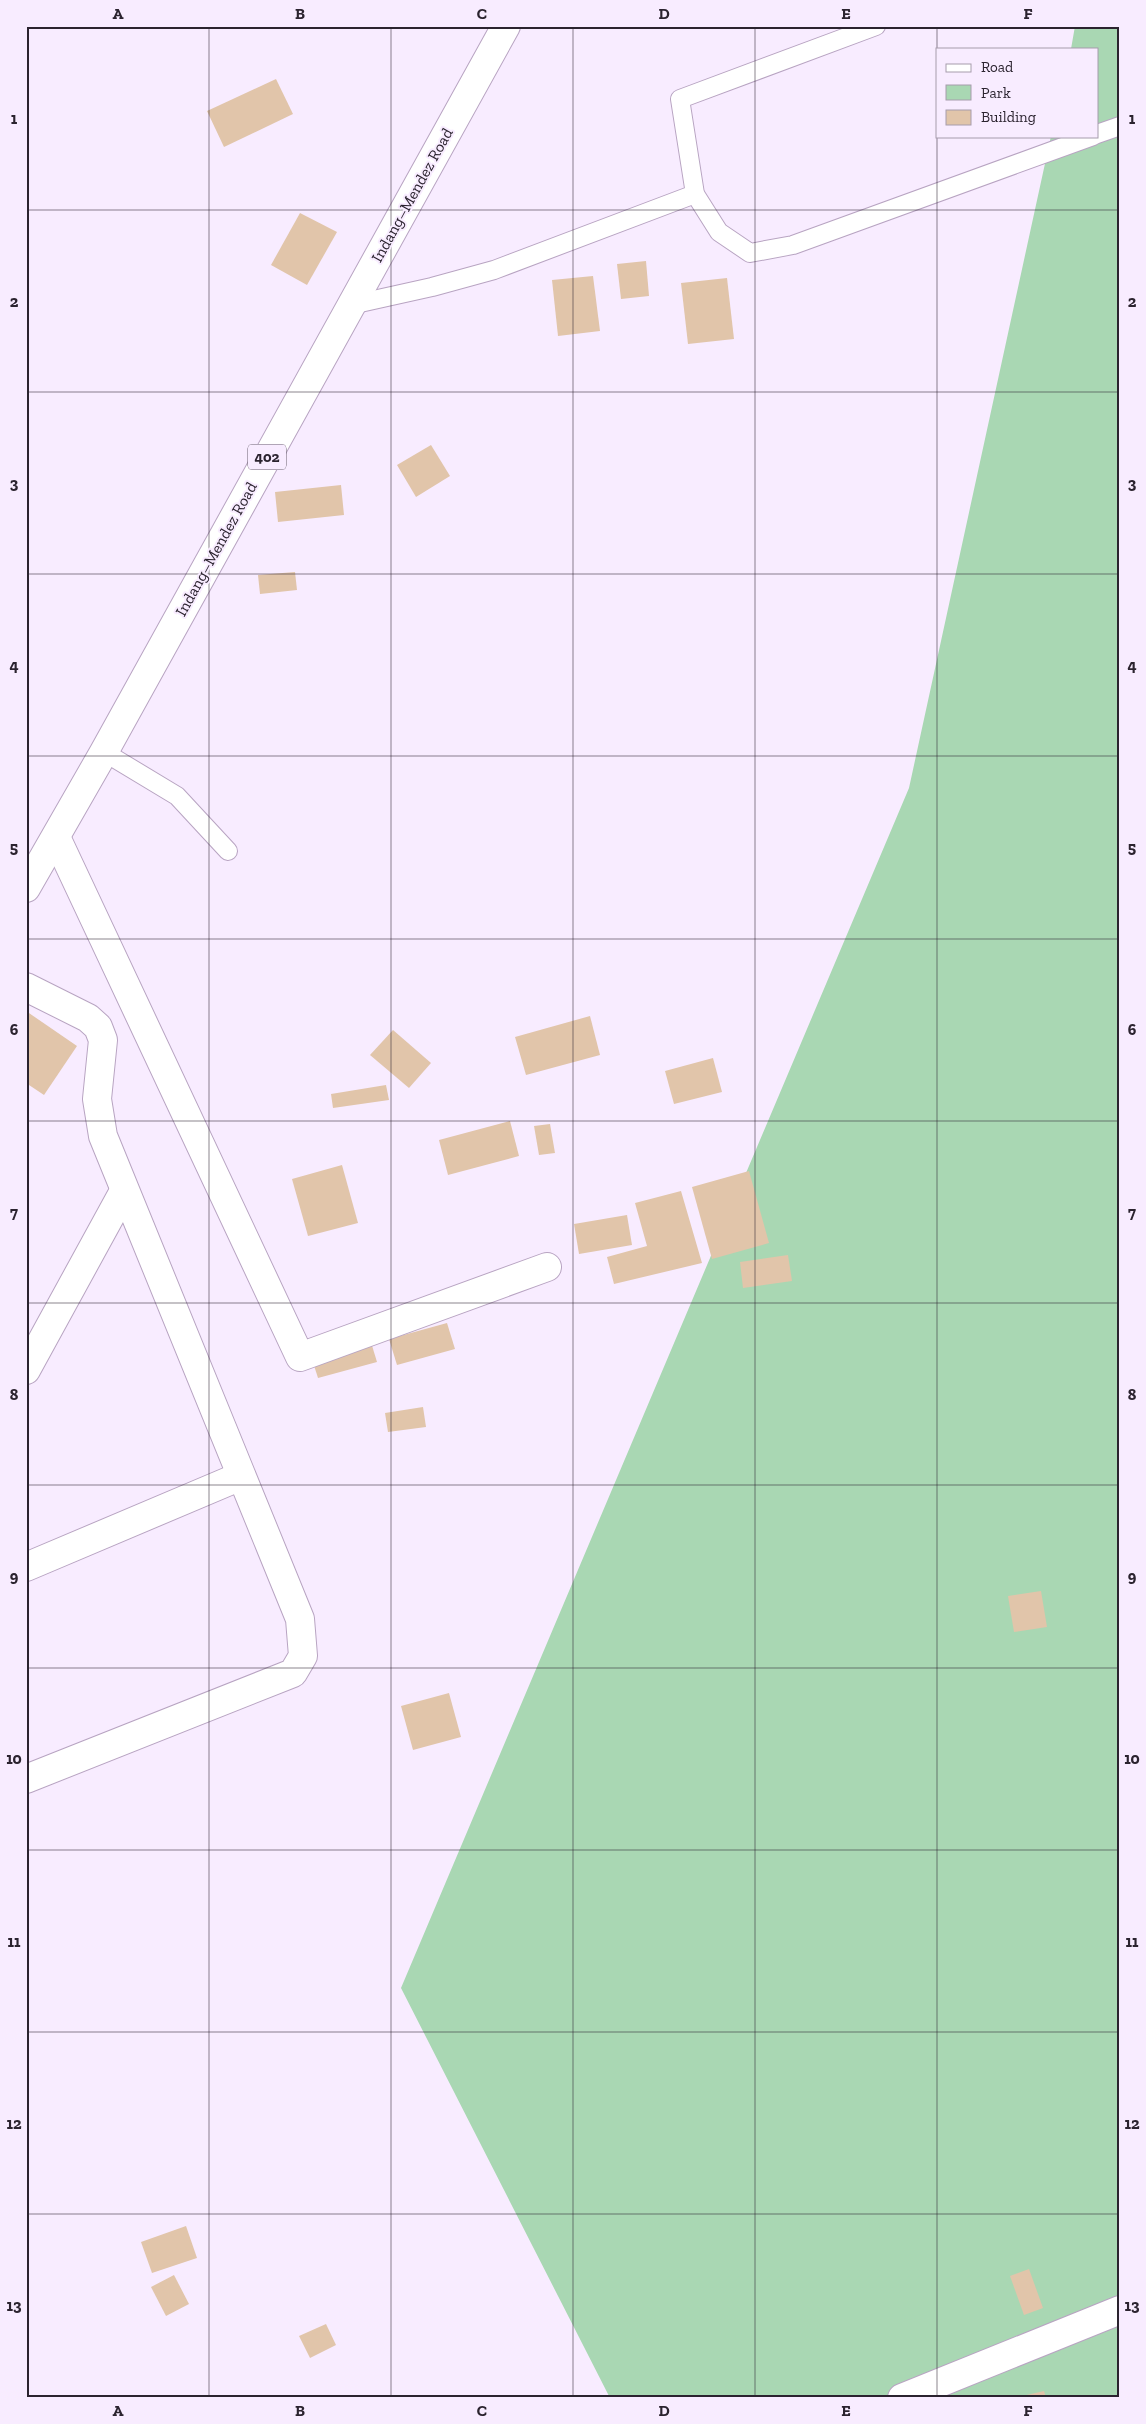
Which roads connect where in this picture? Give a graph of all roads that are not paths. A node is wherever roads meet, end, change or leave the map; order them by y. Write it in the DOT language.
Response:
graph roads {
  1 [pos="506,26"];
  2 [pos="876,26"];
  3 [pos="1120,126"];
  4 [pos="1098,134"];
  5 [pos="1087,138"];
  6 [pos="695,194"];
  7 [pos="351,305"];
  8 [pos="104,752"];
  9 [pos="56,837"];
  10 [pos="228,851"];
  11 [pos="26,888"];
  12 [pos="26,988"];
  13 [pos="124,1191"];
  14 [pos="547,1267"];
  15 [pos="26,1370"];
  16 [pos="241,1476"];
  17 [pos="26,1567"];
  18 [pos="26,1779"];
  19 [pos="1120,2310"];
  20 [pos="902,2398"];
  1 -- 7 [label="street, Indang–Mendez Road / 402"];
  2 -- 6 [label="lane"];
  3 -- 4 [label="lane"];
  5 -- 6 [label="lane"];
  6 -- 7 [label="lane"];
  7 -- 8 [label="street, Indang–Mendez Road / 402"];
  8 -- 9 [label="street, Indang–Mendez Road / 402"];
  8 -- 10 [label="lane"];
  9 -- 11 [label="street, Indang–Mendez Road / 402"];
  9 -- 14 [label="street"];
  12 -- 13 [label="street"];
  13 -- 15 [label="street"];
  13 -- 16 [label="street"];
  16 -- 17 [label="street"];
  16 -- 18 [label="street"];
  19 -- 20 [label="street"];
}
